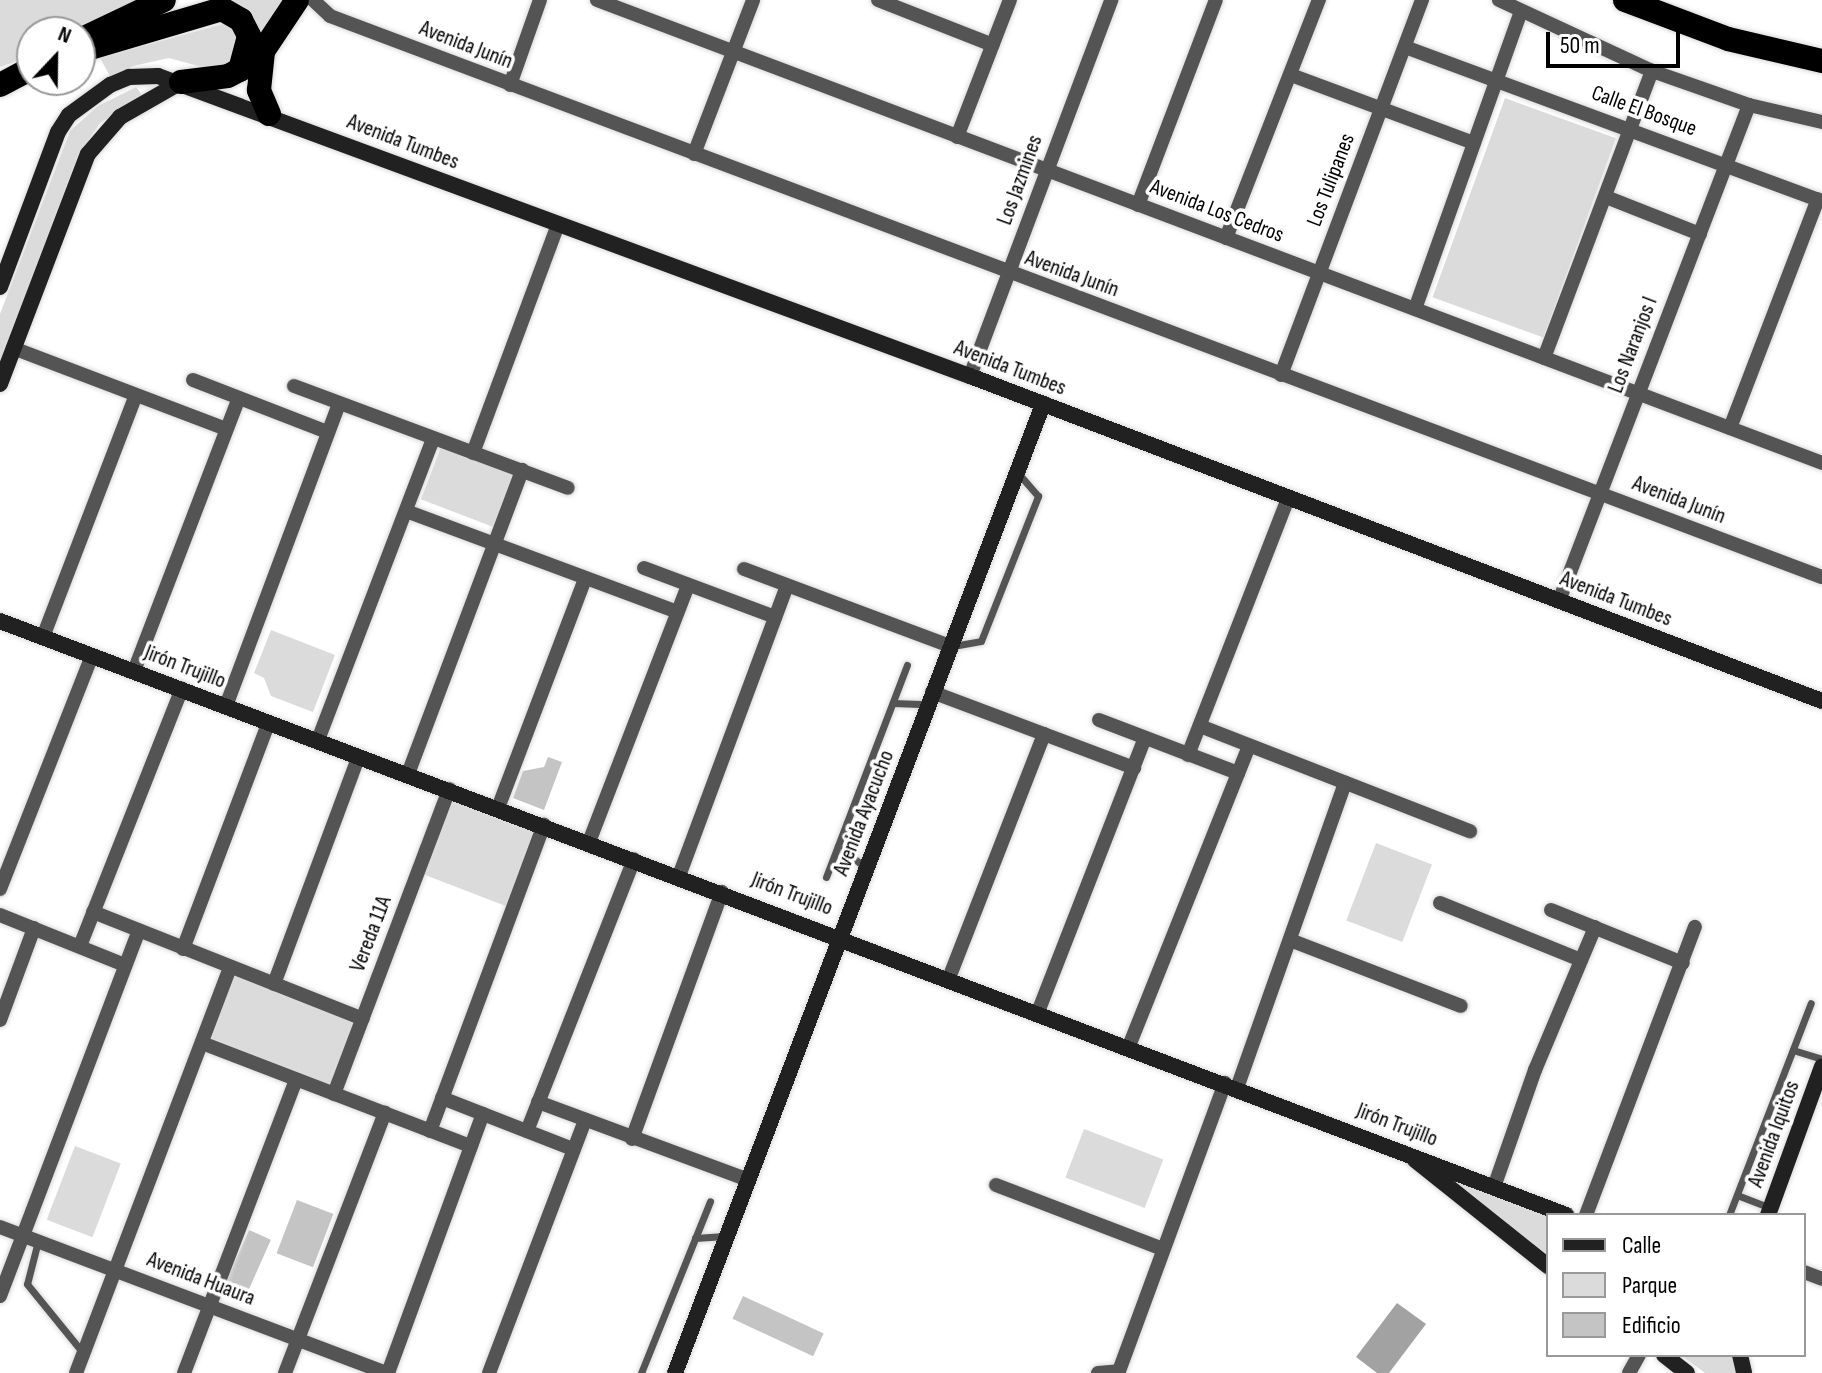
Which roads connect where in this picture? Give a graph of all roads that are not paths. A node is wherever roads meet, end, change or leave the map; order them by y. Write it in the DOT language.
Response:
graph roads {
  1 [pos="164,0"];
  2 [pos="297,0"];
  3 [pos="313,0"];
  4 [pos="540,0"];
  5 [pos="597,0"];
  6 [pos="645,0"];
  7 [pos="753,0"];
  8 [pos="878,0"];
  9 [pos="1010,0"];
  10 [pos="1111,0"];
  11 [pos="1216,0"];
  12 [pos="1319,0"];
  13 [pos="1422,0"];
  14 [pos="1499,0"];
  15 [pos="1625,0"];
  16 [pos="901,4"];
  17 [pos="1521,12"];
  18 [pos="639,15"];
  19 [pos="96,32"];
  20 [pos="993,45"];
  21 [pos="96,46"];
  22 [pos="1405,47"];
  23 [pos="733,52"];
  24 [pos="1822,61"];
  25 [pos="251,64"];
  26 [pos="1652,71"];
  27 [pos="1291,75"];
  28 [pos="1496,80"];
  29 [pos="181,82"];
  30 [pos="510,85"];
  31 [pos="1749,105"];
  32 [pos="1381,109"];
  33 [pos="269,114"];
  34 [pos="1822,122"];
  35 [pos="1631,130"];
  36 [pos="957,137"];
  37 [pos="1474,143"];
  38 [pos="694,154"];
  39 [pos="1727,166"];
  40 [pos="1047,170"];
  41 [pos="1606,197"];
  42 [pos="1820,200"];
  43 [pos="1138,205"];
  44 [pos="558,224"];
  45 [pos="1700,234"];
  46 [pos="1226,238"];
  47 [pos="1320,273"];
  48 [pos="1009,275"];
  49 [pos="0,287"];
  50 [pos="1415,309"];
  51 [pos="13,348"];
  52 [pos="1544,358"];
  53 [pos="1281,375"];
  54 [pos="970,376"];
  55 [pos="193,380"];
  56 [pos="0,384"];
  57 [pos="294,386"];
  58 [pos="1638,394"];
  59 [pos="136,395"];
  60 [pos="239,398"];
  61 [pos="339,403"];
  62 [pos="1043,404"];
  63 [pos="1730,428"];
  64 [pos="226,429"];
  65 [pos="327,432"];
  66 [pos="433,439"];
  67 [pos="473,453"];
  68 [pos="1822,462"];
  69 [pos="522,470"];
  70 [pos="1018,473"];
  71 [pos="568,488"];
  72 [pos="1600,493"];
  73 [pos="1288,498"];
  74 [pos="406,511"];
  75 [pos="494,545"];
  76 [pos="644,568"];
  77 [pos="744,569"];
  78 [pos="1822,577"];
  79 [pos="585,579"];
  80 [pos="688,585"];
  81 [pos="787,585"];
  82 [pos="1559,601"];
  83 [pos="677,612"];
  84 [pos="775,617"];
  85 [pos="0,621"];
  86 [pos="43,637"];
  87 [pos="950,646"];
  88 [pos="92,655"];
  89 [pos="907,665"];
  90 [pos="134,671"];
  91 [pos="182,689"];
  92 [pos="930,698"];
  93 [pos="1822,701"];
  94 [pos="893,703"];
  95 [pos="226,706"];
  96 [pos="1099,720"];
  97 [pos="269,722"];
  98 [pos="1200,726"];
  99 [pos="1044,734"];
  100 [pos="1145,738"];
  101 [pos="318,740"];
  102 [pos="1249,746"];
  103 [pos="1188,755"];
  104 [pos="359,756"];
  105 [pos="1134,768"];
  106 [pos="1238,773"];
  107 [pos="408,774"];
  108 [pos="1345,783"];
  109 [pos="449,789"];
  110 [pos="498,808"];
  111 [pos="544,825"];
  112 [pos="1470,831"];
  113 [pos="589,842"];
  114 [pos="838,846"];
  115 [pos="634,859"];
  116 [pos="867,869"];
  117 [pos="679,876"];
  118 [pos="826,877"];
  119 [pos="0,889"];
  120 [pos="722,892"];
  121 [pos="1440,903"];
  122 [pos="1551,910"];
  123 [pos="93,912"];
  124 [pos="0,915"];
  125 [pos="1595,927"];
  126 [pos="1695,927"];
  127 [pos="34,928"];
  128 [pos="139,931"];
  129 [pos="841,936"];
  130 [pos="1290,940"];
  131 [pos="80,946"];
  132 [pos="183,949"];
  133 [pos="1581,960"];
  134 [pos="1683,963"];
  135 [pos="125,965"];
  136 [pos="230,967"];
  137 [pos="949,978"];
  138 [pos="274,984"];
  139 [pos="1811,1003"];
  140 [pos="1461,1006"];
  141 [pos="1038,1012"];
  142 [pos="363,1019"];
  143 [pos="0,1020"];
  144 [pos="202,1043"];
  145 [pos="1129,1046"];
  146 [pos="1793,1050"];
  147 [pos="1822,1059"];
  148 [pos="1822,1067"];
  149 [pos="296,1080"];
  150 [pos="1231,1085"];
  151 [pos="334,1094"];
  152 [pos="442,1098"];
  153 [pos="538,1102"];
  154 [pos="385,1113"];
  155 [pos="483,1114"];
  156 [pos="585,1120"];
  157 [pos="430,1131"];
  158 [pos="527,1131"];
  159 [pos="632,1139"];
  160 [pos="471,1146"];
  161 [pos="573,1149"];
  162 [pos="1404,1152"];
  163 [pos="749,1180"];
  164 [pos="996,1185"];
  165 [pos="1494,1187"];
  166 [pos="1737,1195"];
  167 [pos="710,1201"];
  168 [pos="1770,1211"];
  169 [pos="1561,1213"];
  170 [pos="1587,1213"];
  171 [pos="1730,1213"];
  172 [pos="0,1227"];
  173 [pos="727,1235"];
  174 [pos="30,1238"];
  175 [pos="695,1238"];
  176 [pos="1163,1249"];
  177 [pos="1546,1264"];
  178 [pos="115,1270"];
  179 [pos="0,1296"];
  180 [pos="210,1306"];
  181 [pos="298,1340"];
  182 [pos="83,1353"];
  183 [pos="1667,1357"];
  184 [pos="644,1372"];
  185 [pos="1121,1372"];
  186 [pos="76,1373"];
  187 [pos="184,1373"];
  188 [pos="285,1373"];
  189 [pos="387,1373"];
  190 [pos="489,1373"];
  191 [pos="675,1373"];
  192 [pos="1098,1373"];
  193 [pos="1687,1373"];
  1 -- 19 [label="highway"];
  2 -- 25 [label="highway"];
  3 -- 30 [label="street, Avenida Junín"];
  4 -- 30 [label="street"];
  5 -- 18 [label="street, Avenida Los Cedros"];
  6 -- 18 [label="street"];
  7 -- 23 [label="street"];
  8 -- 16 [label="street"];
  9 -- 20 [label="street"];
  10 -- 40 [label="street, Los Jazmines"];
  11 -- 43 [label="street"];
  12 -- 27 [label="street"];
  13 -- 22 [label="street, Los Tulipanes"];
  14 -- 17 [label="street"];
  15 -- 24 [label="highway"];
  16 -- 20 [label="street"];
  17 -- 26 [label="street"];
  17 -- 28 [label="street"];
  18 -- 23 [label="street, Avenida Los Cedros"];
  20 -- 36 [label="street"];
  21 -- 25 [label="highway"];
  22 -- 28 [label="street, Calle El Bosque"];
  22 -- 32 [label="street, Los Tulipanes"];
  23 -- 36 [label="street, Avenida Los Cedros"];
  23 -- 38 [label="street"];
  25 -- 29 [label="highway"];
  25 -- 33 [label="highway"];
  26 -- 31 [label="street"];
  26 -- 35 [label="street"];
  27 -- 32 [label="street"];
  27 -- 46 [label="street"];
  28 -- 35 [label="street, Calle El Bosque"];
  28 -- 37 [label="street"];
  29 -- 33 [label="street, Avenida Tumbes"];
  29 -- 49 [label="street, Avenida Tumbes"];
  29 -- 51 [label="street"];
  30 -- 38 [label="street, Avenida Junín"];
  31 -- 34 [label="street"];
  31 -- 39 [label="street, Los Naranjos I"];
  32 -- 37 [label="street"];
  32 -- 47 [label="street, Los Tulipanes"];
  33 -- 44 [label="street, Avenida Tumbes"];
  35 -- 39 [label="street, Calle El Bosque"];
  35 -- 41 [label="street"];
  36 -- 40 [label="street, Avenida Los Cedros"];
  37 -- 50 [label="street"];
  38 -- 48 [label="street, Avenida Junín"];
  39 -- 42 [label="street, Calle El Bosque"];
  39 -- 45 [label="street, Los Naranjos I"];
  40 -- 43 [label="street, Avenida Los Cedros"];
  40 -- 48 [label="street, Los Jazmines"];
  41 -- 45 [label="street"];
  41 -- 52 [label="street"];
  42 -- 63 [label="street"];
  43 -- 46 [label="street, Avenida Los Cedros"];
  44 -- 54 [label="street, Avenida Tumbes"];
  44 -- 67 [label="street"];
  45 -- 58 [label="street, Los Naranjos I"];
  46 -- 47 [label="street, Avenida Los Cedros"];
  47 -- 50 [label="street, Avenida Los Cedros"];
  47 -- 53 [label="street, Los Tulipanes"];
  48 -- 53 [label="street, Avenida Junín"];
  48 -- 54 [label="street, Los Jazmines"];
  50 -- 52 [label="street, Avenida Los Cedros"];
  51 -- 56 [label="street"];
  51 -- 59 [label="street"];
  52 -- 58 [label="street, Avenida Los Cedros"];
  53 -- 72 [label="street, Avenida Junín"];
  54 -- 62 [label="street, Avenida Tumbes"];
  55 -- 60 [label="street"];
  57 -- 61 [label="street"];
  58 -- 63 [label="street, Avenida Los Cedros"];
  58 -- 72 [label="street, Los Naranjos I"];
  59 -- 64 [label="street"];
  59 -- 86 [label="street"];
  60 -- 64 [label="street"];
  60 -- 65 [label="street"];
  61 -- 65 [label="street"];
  61 -- 66 [label="street"];
  62 -- 70 [label="street, Avenida Ayacucho"];
  62 -- 73 [label="street, Avenida Tumbes"];
  63 -- 68 [label="street, Avenida Los Cedros"];
  64 -- 90 [label="street"];
  65 -- 95 [label="street"];
  66 -- 67 [label="street"];
  66 -- 74 [label="street"];
  67 -- 69 [label="street"];
  69 -- 71 [label="street"];
  69 -- 75 [label="street"];
  70 -- 87 [label="street, Avenida Ayacucho"];
  70 -- 87 [label="lane"];
  72 -- 78 [label="street, Avenida Junín"];
  72 -- 82 [label="street, Los Naranjos I"];
  73 -- 82 [label="street, Avenida Tumbes"];
  73 -- 98 [label="street"];
  74 -- 75 [label="street"];
  74 -- 101 [label="street"];
  75 -- 79 [label="street"];
  75 -- 107 [label="street"];
  76 -- 80 [label="street"];
  77 -- 81 [label="street"];
  79 -- 83 [label="street"];
  79 -- 110 [label="street"];
  80 -- 83 [label="street"];
  80 -- 84 [label="street"];
  81 -- 84 [label="street"];
  81 -- 87 [label="street"];
  82 -- 93 [label="street, Avenida Tumbes"];
  83 -- 113 [label="street"];
  84 -- 117 [label="street"];
  85 -- 86 [label="street, Jirón Trujillo"];
  86 -- 88 [label="street, Jirón Trujillo"];
  87 -- 92 [label="street, Avenida Ayacucho"];
  88 -- 90 [label="street, Jirón Trujillo"];
  88 -- 119 [label="street"];
  89 -- 94 [label="lane"];
  90 -- 91 [label="street, Jirón Trujillo"];
  91 -- 95 [label="street, Jirón Trujillo"];
  91 -- 123 [label="street"];
  92 -- 94 [label="lane"];
  92 -- 99 [label="street"];
  92 -- 116 [label="street, Avenida Ayacucho"];
  94 -- 114 [label="lane"];
  95 -- 97 [label="street, Jirón Trujillo"];
  96 -- 100 [label="street"];
  97 -- 101 [label="street, Jirón Trujillo"];
  97 -- 132 [label="street"];
  98 -- 102 [label="street"];
  98 -- 103 [label="street"];
  99 -- 105 [label="street"];
  99 -- 137 [label="street"];
  100 -- 103 [label="street"];
  100 -- 105 [label="street"];
  101 -- 104 [label="street, Jirón Trujillo"];
  102 -- 106 [label="street"];
  102 -- 108 [label="street"];
  103 -- 106 [label="street"];
  104 -- 107 [label="street, Jirón Trujillo"];
  104 -- 138 [label="street"];
  105 -- 141 [label="street"];
  106 -- 145 [label="street"];
  107 -- 109 [label="street, Jirón Trujillo"];
  108 -- 112 [label="street"];
  108 -- 130 [label="street"];
  109 -- 110 [label="street, Jirón Trujillo"];
  109 -- 142 [label="street, Vereda 11A"];
  110 -- 111 [label="street, Jirón Trujillo"];
  111 -- 113 [label="street, Jirón Trujillo"];
  111 -- 152 [label="street"];
  113 -- 115 [label="street, Jirón Trujillo"];
  114 -- 116 [label="lane"];
  114 -- 118 [label="lane"];
  115 -- 117 [label="street, Jirón Trujillo"];
  115 -- 153 [label="street"];
  116 -- 129 [label="street, Avenida Ayacucho"];
  117 -- 120 [label="street, Jirón Trujillo"];
  120 -- 129 [label="street, Jirón Trujillo"];
  120 -- 159 [label="street"];
  121 -- 133 [label="street"];
  122 -- 125 [label="street"];
  123 -- 128 [label="street"];
  123 -- 131 [label="street"];
  124 -- 127 [label="street"];
  125 -- 133 [label="street"];
  125 -- 134 [label="street"];
  126 -- 134 [label="street"];
  127 -- 131 [label="street"];
  127 -- 143 [label="street"];
  128 -- 132 [label="street"];
  128 -- 135 [label="street"];
  129 -- 137 [label="street, Jirón Trujillo"];
  129 -- 163 [label="street, Avenida Ayacucho"];
  130 -- 140 [label="street"];
  130 -- 150 [label="street"];
  131 -- 135 [label="street"];
  132 -- 136 [label="street"];
  133 -- 165 [label="street"];
  134 -- 170 [label="street"];
  135 -- 174 [label="street"];
  136 -- 138 [label="street"];
  136 -- 144 [label="street"];
  137 -- 141 [label="street, Jirón Trujillo"];
  138 -- 142 [label="street"];
  139 -- 146 [label="lane"];
  141 -- 145 [label="street, Jirón Trujillo"];
  142 -- 151 [label="street, Vereda 11A"];
  144 -- 149 [label="street"];
  144 -- 178 [label="street"];
  145 -- 150 [label="street, Jirón Trujillo"];
  146 -- 147 [label="lane"];
  146 -- 166 [label="lane"];
  148 -- 168 [label="street, Avenida Iquitos"];
  149 -- 151 [label="street"];
  149 -- 180 [label="street"];
  150 -- 162 [label="street, Jirón Trujillo"];
  150 -- 176 [label="street"];
  151 -- 154 [label="street"];
  152 -- 155 [label="street"];
  152 -- 157 [label="street"];
  153 -- 156 [label="street"];
  153 -- 158 [label="street"];
  154 -- 157 [label="street"];
  154 -- 181 [label="street"];
  155 -- 158 [label="street"];
  155 -- 160 [label="street"];
  156 -- 159 [label="street"];
  156 -- 161 [label="street"];
  157 -- 160 [label="street"];
  158 -- 161 [label="street"];
  159 -- 163 [label="street"];
  160 -- 189 [label="street"];
  161 -- 190 [label="street"];
  162 -- 165 [label="street, Jirón Trujillo"];
  162 -- 177 [label="street"];
  163 -- 173 [label="street, Avenida Ayacucho"];
  164 -- 176 [label="street"];
  165 -- 169 [label="street, Jirón Trujillo"];
  166 -- 168 [label="lane"];
  166 -- 171 [label="lane"];
  167 -- 175 [label="lane"];
  172 -- 174 [label="street, Avenida Huaura"];
  173 -- 175 [label="lane"];
  173 -- 191 [label="street, Avenida Ayacucho"];
  174 -- 178 [label="street, Avenida Huaura"];
  174 -- 179 [label="street"];
  174 -- 182 [label="lane"];
  175 -- 184 [label="lane"];
  176 -- 185 [label="street"];
  178 -- 180 [label="street, Avenida Huaura"];
  178 -- 182 [label="street"];
  180 -- 181 [label="street, Avenida Huaura"];
  180 -- 187 [label="street"];
  181 -- 188 [label="street"];
  181 -- 189 [label="street, Avenida Huaura"];
  182 -- 186 [label="street"];
  183 -- 193 [label="street"];
  185 -- 192 [label="street"];
}
